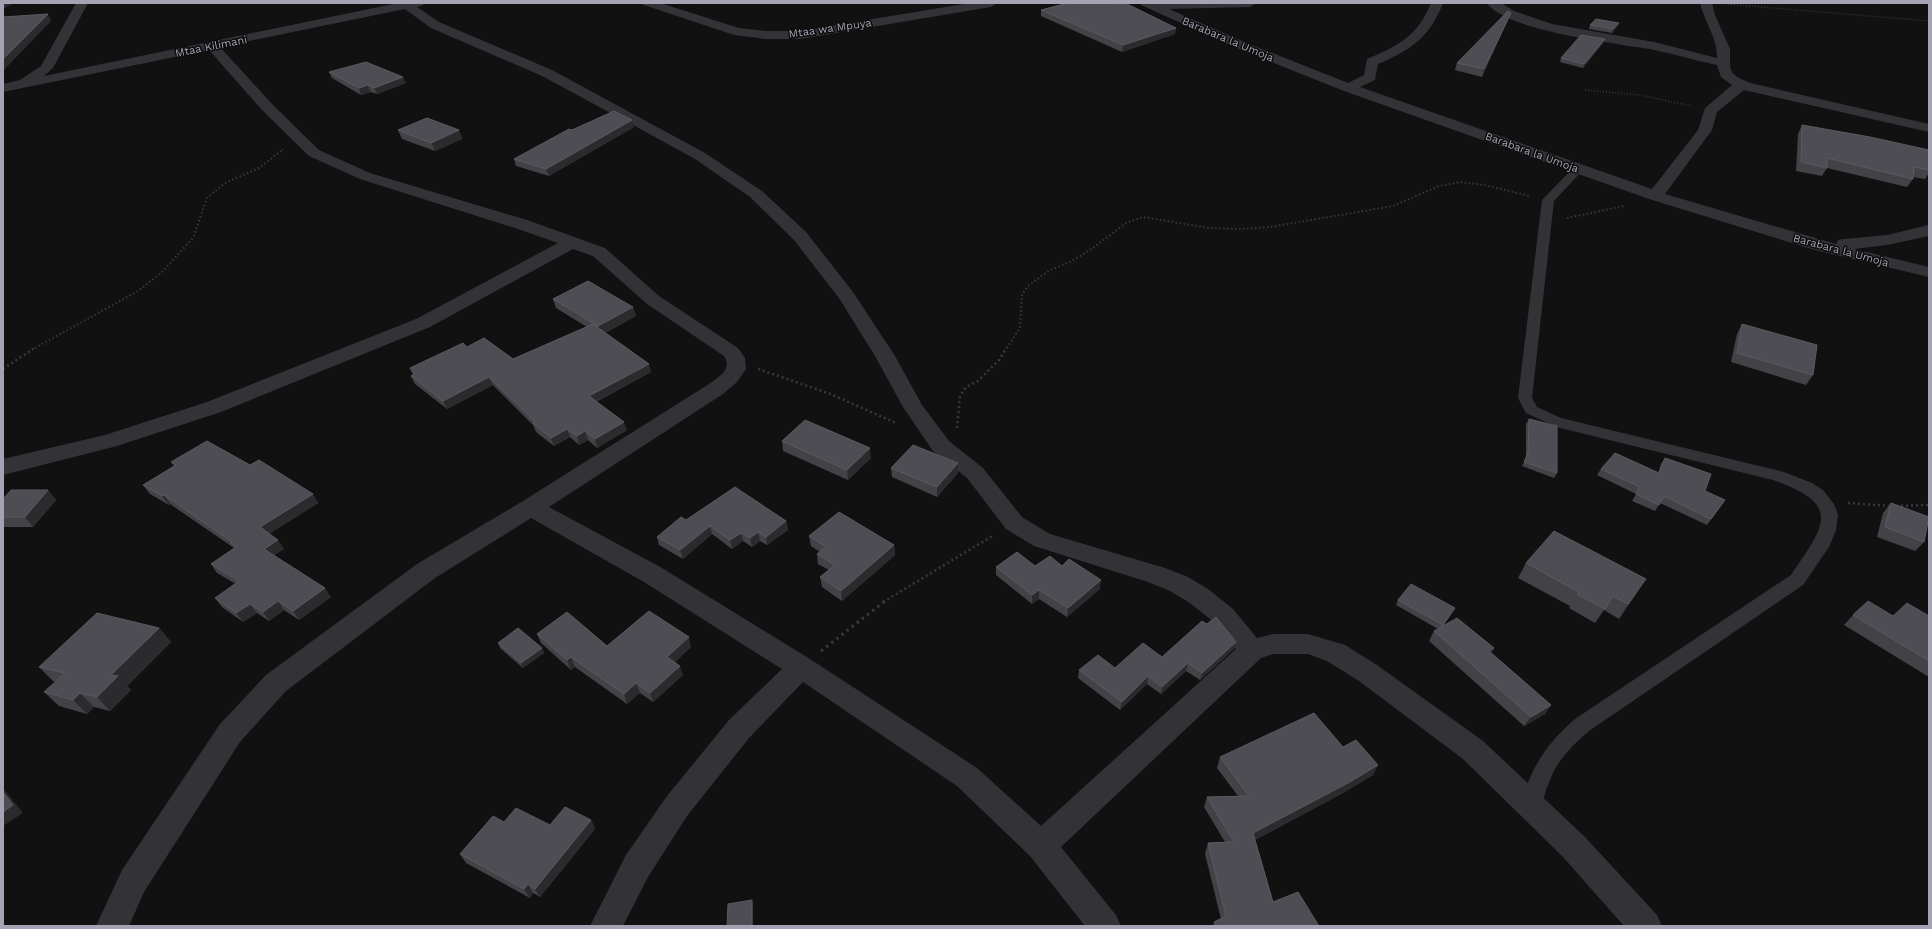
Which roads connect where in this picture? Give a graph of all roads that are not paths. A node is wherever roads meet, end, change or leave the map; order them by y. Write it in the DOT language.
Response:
graph roads {
  1 [pos="82,3"];
  2 [pos="648,3"];
  3 [pos="991,3"];
  4 [pos="1250,3"];
  5 [pos="1437,3"];
  6 [pos="1493,3"];
  7 [pos="1706,3"];
  8 [pos="410,4"];
  9 [pos="1148,5"];
  10 [pos="212,46"];
  11 [pos="1723,63"];
  12 [pos="25,83"];
  13 [pos="1742,85"];
  14 [pos="3,88"];
  15 [pos="1349,88"];
  16 [pos="1929,128"];
  17 [pos="1579,168"];
  18 [pos="1655,196"];
  19 [pos="1929,230"];
  20 [pos="571,243"];
  21 [pos="1821,246"];
  22 [pos="1929,272"];
  23 [pos="3,466"];
  24 [pos="531,507"];
  25 [pos="1252,650"];
  26 [pos="801,667"];
  27 [pos="1531,806"];
  28 [pos="1041,846"];
  29 [pos="112,926"];
  30 [pos="606,926"];
  31 [pos="1104,926"];
  32 [pos="1646,926"];
  1 -- 12 [label="street"];
  2 -- 3 [label="street, Mtaa wa Mpuya"];
  4 -- 9 [label="street"];
  5 -- 15 [label="street"];
  6 -- 11 [label="street"];
  7 -- 11 [label="street"];
  8 -- 10 [label="street, Mtaa Kilimani"];
  8 -- 25 [label="street"];
  9 -- 15 [label="street, Barabara la Umoja"];
  10 -- 12 [label="street, Mtaa Kilimani"];
  10 -- 20 [label="street"];
  11 -- 13 [label="street"];
  12 -- 14 [label="street, Mtaa Kilimani"];
  13 -- 16 [label="street"];
  13 -- 18 [label="street"];
  15 -- 17 [label="street, Barabara la Umoja"];
  17 -- 18 [label="street, Barabara la Umoja"];
  17 -- 27 [label="lane"];
  18 -- 21 [label="street, Barabara la Umoja"];
  19 -- 21 [label="street"];
  20 -- 23 [label="street"];
  20 -- 24 [label="street"];
  21 -- 22 [label="street, Barabara la Umoja"];
  24 -- 26 [label="street"];
  24 -- 29 [label="street"];
  25 -- 27 [label="street"];
  25 -- 28 [label="street"];
  26 -- 28 [label="street"];
  26 -- 30 [label="street"];
  27 -- 32 [label="street"];
  28 -- 31 [label="street"];
}
